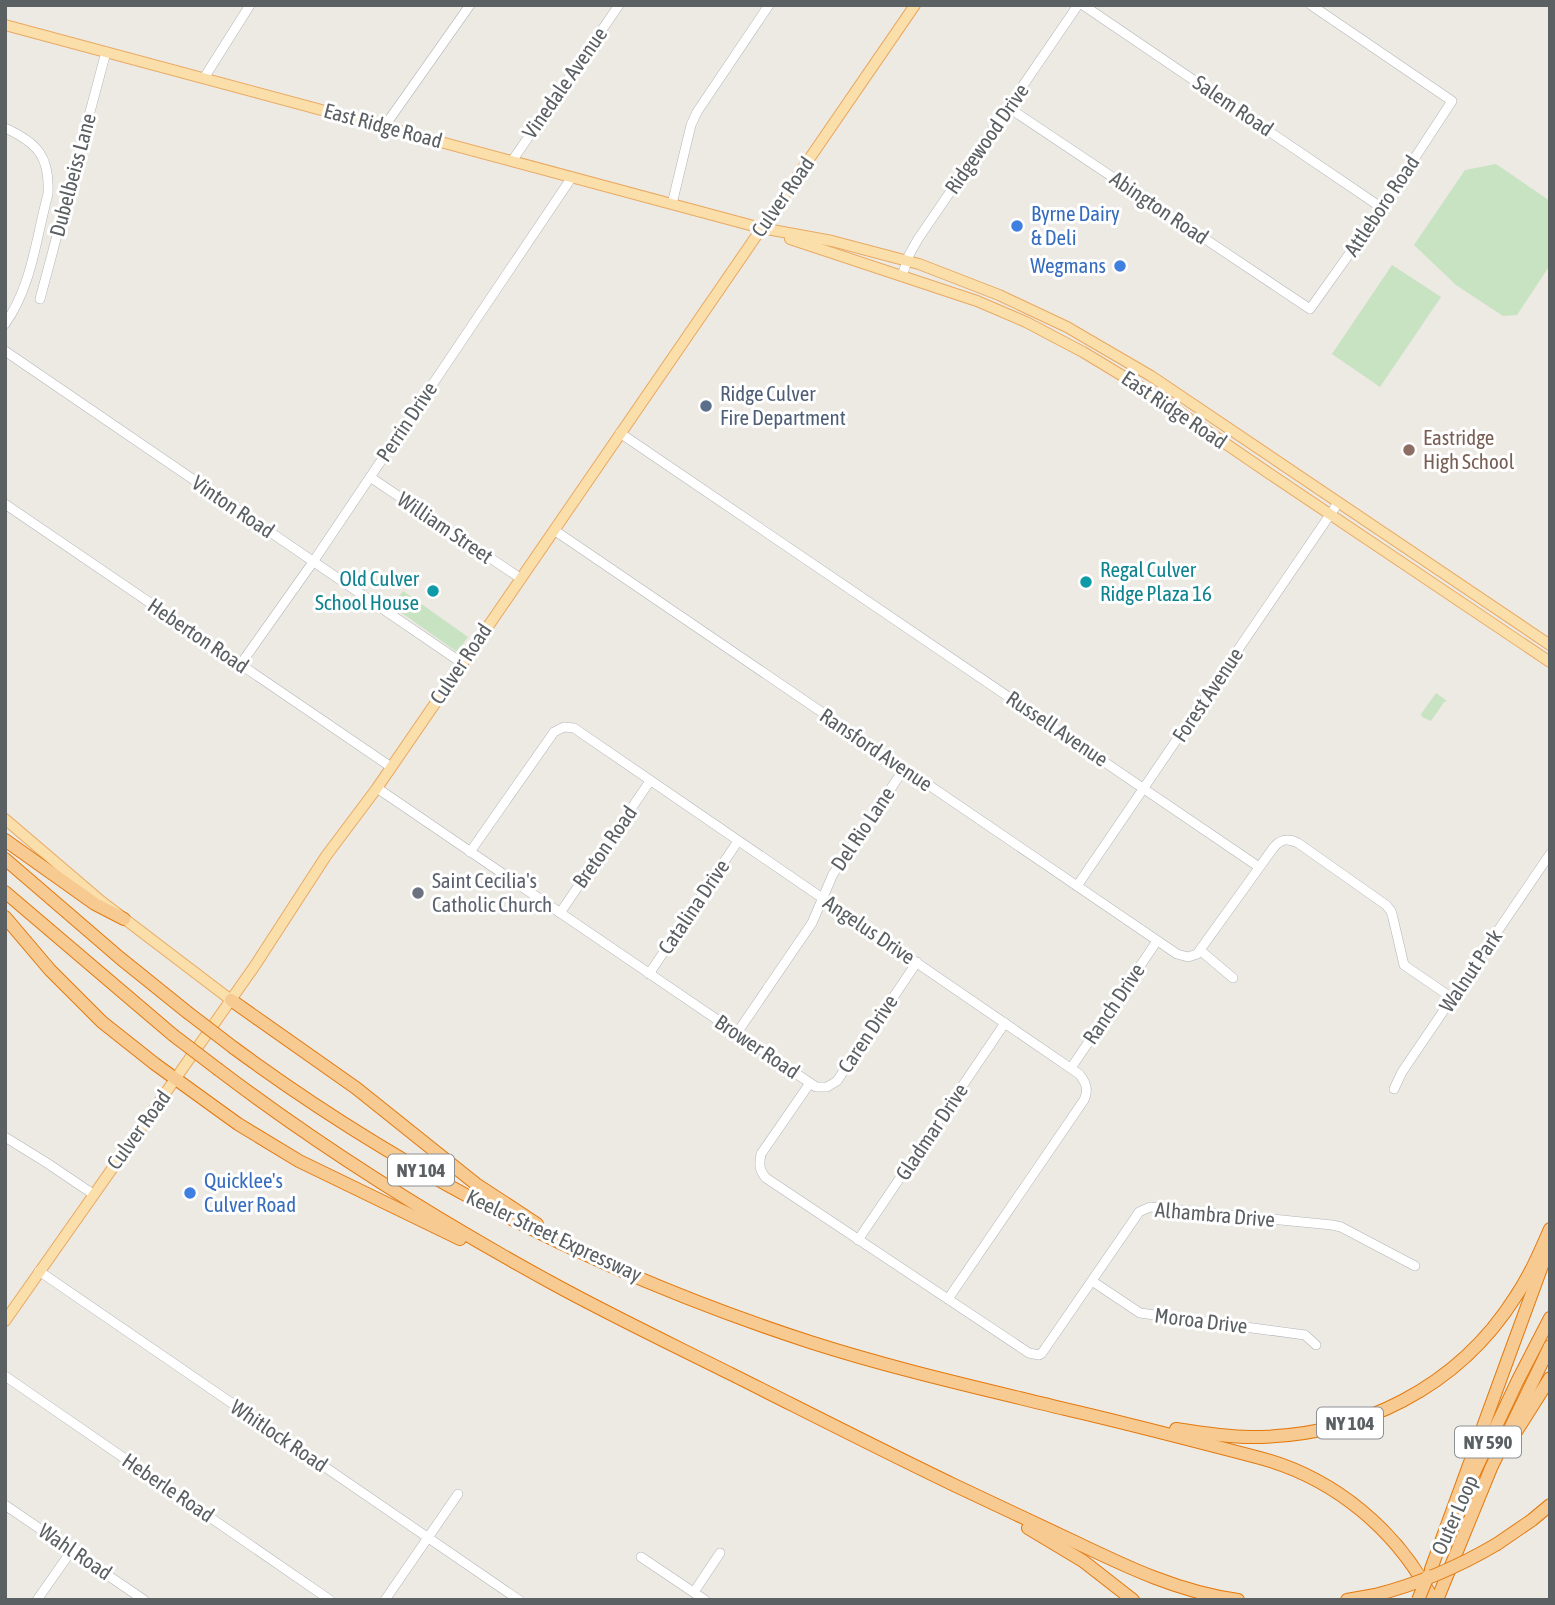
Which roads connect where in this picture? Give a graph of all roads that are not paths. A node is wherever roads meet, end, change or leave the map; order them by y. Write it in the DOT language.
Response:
graph roads {
  1 [pos="250,5"];
  2 [pos="470,5"];
  3 [pos="619,5"];
  4 [pos="769,5"];
  5 [pos="915,5"];
  6 [pos="1081,5"];
  7 [pos="1311,5"];
  8 [pos="5,25"];
  9 [pos="106,52"];
  10 [pos="204,78"];
  11 [pos="1009,107"];
  12 [pos="384,127"];
  13 [pos="5,128"];
  14 [pos="512,161"];
  15 [pos="572,177"];
  16 [pos="672,204"];
  17 [pos="1382,208"];
  18 [pos="761,228"];
  19 [pos="907,261"];
  20 [pos="902,276"];
  21 [pos="40,299"];
  22 [pos="1310,309"];
  23 [pos="5,324"];
  24 [pos="5,351"];
  25 [pos="620,433"];
  26 [pos="370,477"];
  27 [pos="1338,503"];
  28 [pos="5,505"];
  29 [pos="1330,515"];
  30 [pos="554,530"];
  31 [pos="313,562"];
  32 [pos="520,578"];
  33 [pos="1550,645"];
  34 [pos="1550,662"];
  35 [pos="462,663"];
  36 [pos="240,665"];
  37 [pos="391,767"];
  38 [pos="904,769"];
  39 [pos="650,781"];
  40 [pos="377,788"];
  41 [pos="1144,789"];
  42 [pos="5,819"];
  43 [pos="5,840"];
  44 [pos="738,841"];
  45 [pos="470,852"];
  46 [pos="1550,854"];
  47 [pos="5,859"];
  48 [pos="1259,867"];
  49 [pos="1077,886"];
  50 [pos="5,892"];
  51 [pos="822,898"];
  52 [pos="560,913"];
  53 [pos="5,917"];
  54 [pos="124,919"];
  55 [pos="1157,941"];
  56 [pos="1200,951"];
  57 [pos="917,962"];
  58 [pos="649,974"];
  59 [pos="1233,978"];
  60 [pos="1452,998"];
  61 [pos="231,1000"];
  62 [pos="1005,1023"];
  63 [pos="737,1033"];
  64 [pos="1071,1068"];
  65 [pos="175,1079"];
  66 [pos="810,1083"];
  67 [pos="1394,1089"];
  68 [pos="5,1137"];
  69 [pos="93,1194"];
  70 [pos="1550,1229"];
  71 [pos="858,1240"];
  72 [pos="1550,1246"];
  73 [pos="1415,1266"];
  74 [pos="620,1269"];
  75 [pos="39,1272"];
  76 [pos="1092,1281"];
  77 [pos="561,1288"];
  78 [pos="948,1299"];
  79 [pos="1550,1318"];
  80 [pos="5,1321"];
  81 [pos="1316,1345"];
  82 [pos="1550,1346"];
  83 [pos="1039,1355"];
  84 [pos="5,1376"];
  85 [pos="1550,1378"];
  86 [pos="1066,1409"];
  87 [pos="920,1469"];
  88 [pos="458,1494"];
  89 [pos="5,1505"];
  90 [pos="1550,1505"];
  91 [pos="1462,1535"];
  92 [pos="427,1538"];
  93 [pos="72,1550"];
  94 [pos="720,1553"];
  95 [pos="640,1557"];
  96 [pos="1431,1569"];
  97 [pos="694,1592"];
  98 [pos="1437,1596"];
  99 [pos="37,1600"];
  100 [pos="144,1600"];
  101 [pos="330,1600"];
  102 [pos="385,1600"];
  103 [pos="519,1600"];
  104 [pos="705,1600"];
  105 [pos="1133,1600"];
  106 [pos="1238,1600"];
  107 [pos="1347,1600"];
  108 [pos="1418,1600"];
  1 -- 10 [label="street"];
  2 -- 12 [label="street"];
  3 -- 14 [label="street, Vinedale Avenue"];
  4 -- 16 [label="street"];
  5 -- 18 [label="main road, Culver Road"];
  6 -- 11 [label="street, Ridgewood Drive"];
  6 -- 17 [label="street, Salem Road"];
  7 -- 17 [label="street, Attleboro Road"];
  8 -- 9 [label="main road, East Ridge Road"];
  9 -- 10 [label="main road, East Ridge Road"];
  9 -- 21 [label="street, Dubelbeiss Lane"];
  10 -- 12 [label="main road, East Ridge Road"];
  11 -- 19 [label="street, Ridgewood Drive"];
  11 -- 22 [label="street, Abington Road"];
  12 -- 14 [label="main road, East Ridge Road"];
  13 -- 23 [label="street"];
  14 -- 15 [label="main road, East Ridge Road"];
  15 -- 16 [label="main road, East Ridge Road"];
  15 -- 26 [label="street, Perrin Drive"];
  16 -- 18 [label="main road, East Ridge Road"];
  17 -- 22 [label="street, Attleboro Road"];
  18 -- 19 [label="main road, East Ridge Road"];
  18 -- 20 [label="main road, East Ridge Road"];
  18 -- 25 [label="main road, Culver Road"];
  19 -- 20 [label="street, Ridgewood Drive"];
  19 -- 27 [label="main road, East Ridge Road"];
  20 -- 29 [label="main road, East Ridge Road"];
  24 -- 31 [label="street, Vinton Road"];
  25 -- 30 [label="main road, Culver Road"];
  25 -- 41 [label="street, Russell Avenue"];
  26 -- 31 [label="street, Perrin Drive"];
  26 -- 32 [label="street, William Street"];
  27 -- 29 [label="street, Forest Avenue"];
  27 -- 33 [label="main road, East Ridge Road"];
  28 -- 36 [label="street, Heberton Road"];
  29 -- 34 [label="main road, East Ridge Road"];
  29 -- 41 [label="street, Forest Avenue"];
  30 -- 32 [label="main road, Culver Road"];
  30 -- 38 [label="street, Ransford Avenue"];
  31 -- 35 [label="street, Vinton Road"];
  31 -- 36 [label="street, Perrin Drive"];
  32 -- 35 [label="main road, Culver Road"];
  35 -- 37 [label="main road, Culver Road"];
  36 -- 37 [label="street, Heberton Road"];
  37 -- 40 [label="main road, Culver Road"];
  38 -- 49 [label="street, Ransford Avenue"];
  38 -- 51 [label="street, Del Rio Lane"];
  39 -- 44 [label="street, Angelus Drive"];
  39 -- 45 [label="street, Angelus Drive"];
  39 -- 52 [label="street, Breton Road"];
  40 -- 45 [label="street, Brower Road"];
  40 -- 61 [label="main road, Culver Road"];
  41 -- 48 [label="street, Russell Avenue"];
  41 -- 49 [label="street, Forest Avenue"];
  42 -- 54 [label="main road"];
  43 -- 54 [label="highway"];
  44 -- 51 [label="street, Angelus Drive"];
  44 -- 58 [label="street, Catalina Drive"];
  45 -- 52 [label="street, Brower Road"];
  46 -- 60 [label="street, Walnut Park"];
  47 -- 74 [label="highway, Keeler Street Expressway / NY 104, bridge"];
  48 -- 56 [label="street"];
  48 -- 60 [label="street"];
  49 -- 55 [label="street, Ransford Avenue"];
  50 -- 77 [label="highway, Keeler Street Expressway / NY 104, bridge"];
  51 -- 57 [label="street, Angelus Drive"];
  51 -- 63 [label="street, Del Rio Lane"];
  52 -- 58 [label="street, Brower Road"];
  53 -- 65 [label="highway"];
  54 -- 61 [label="main road"];
  55 -- 56 [label="street, Ransford Avenue"];
  55 -- 64 [label="street, Ranch Drive"];
  56 -- 59 [label="street"];
  57 -- 62 [label="street, Angelus Drive"];
  57 -- 66 [label="street, Caren Drive"];
  58 -- 63 [label="street, Brower Road"];
  60 -- 67 [label="street, Walnut Park"];
  61 -- 65 [label="main road, Culver Road"];
  61 -- 74 [label="highway"];
  62 -- 64 [label="street, Angelus Drive"];
  62 -- 71 [label="street, Gladmar Drive"];
  63 -- 66 [label="street, Brower Road"];
  64 -- 78 [label="street, Angelus Drive"];
  65 -- 69 [label="main road, Culver Road"];
  65 -- 77 [label="highway"];
  66 -- 71 [label="street, Brower Road"];
  68 -- 69 [label="street"];
  69 -- 75 [label="main road, Culver Road"];
  70 -- 86 [label="highway, NY 104"];
  71 -- 78 [label="street, Brower Road"];
  72 -- 96 [label="highway"];
  73 -- 76 [label="street, Alhambra Drive"];
  74 -- 86 [label="highway, Keeler Street Expressway / NY 104"];
  75 -- 80 [label="main road, Culver Road"];
  75 -- 92 [label="street, Whitlock Road"];
  76 -- 81 [label="street, Moroa Drive"];
  76 -- 83 [label="street, Alhambra Drive"];
  77 -- 87 [label="highway, Keeler Street Expressway / NY 104"];
  78 -- 83 [label="street, Brower Road"];
  79 -- 96 [label="highway, Outer Loop / NY 590"];
  82 -- 91 [label="highway, Outer Loop / NY 590"];
  84 -- 101 [label="street, Heberle Road"];
  85 -- 91 [label="highway"];
  86 -- 98 [label="highway"];
  87 -- 105 [label="highway"];
  87 -- 106 [label="highway, NY 104"];
  88 -- 92 [label="street"];
  89 -- 93 [label="street, Wahl Road"];
  90 -- 107 [label="highway, bridge"];
  91 -- 98 [label="highway, Outer Loop / NY 590"];
  92 -- 102 [label="street"];
  92 -- 103 [label="street, Whitlock Road"];
  93 -- 99 [label="street"];
  93 -- 100 [label="street, Wahl Road"];
  94 -- 97 [label="street"];
  95 -- 97 [label="street"];
  96 -- 108 [label="highway, Outer Loop / NY 590, bridge"];
  97 -- 104 [label="street"];
}
